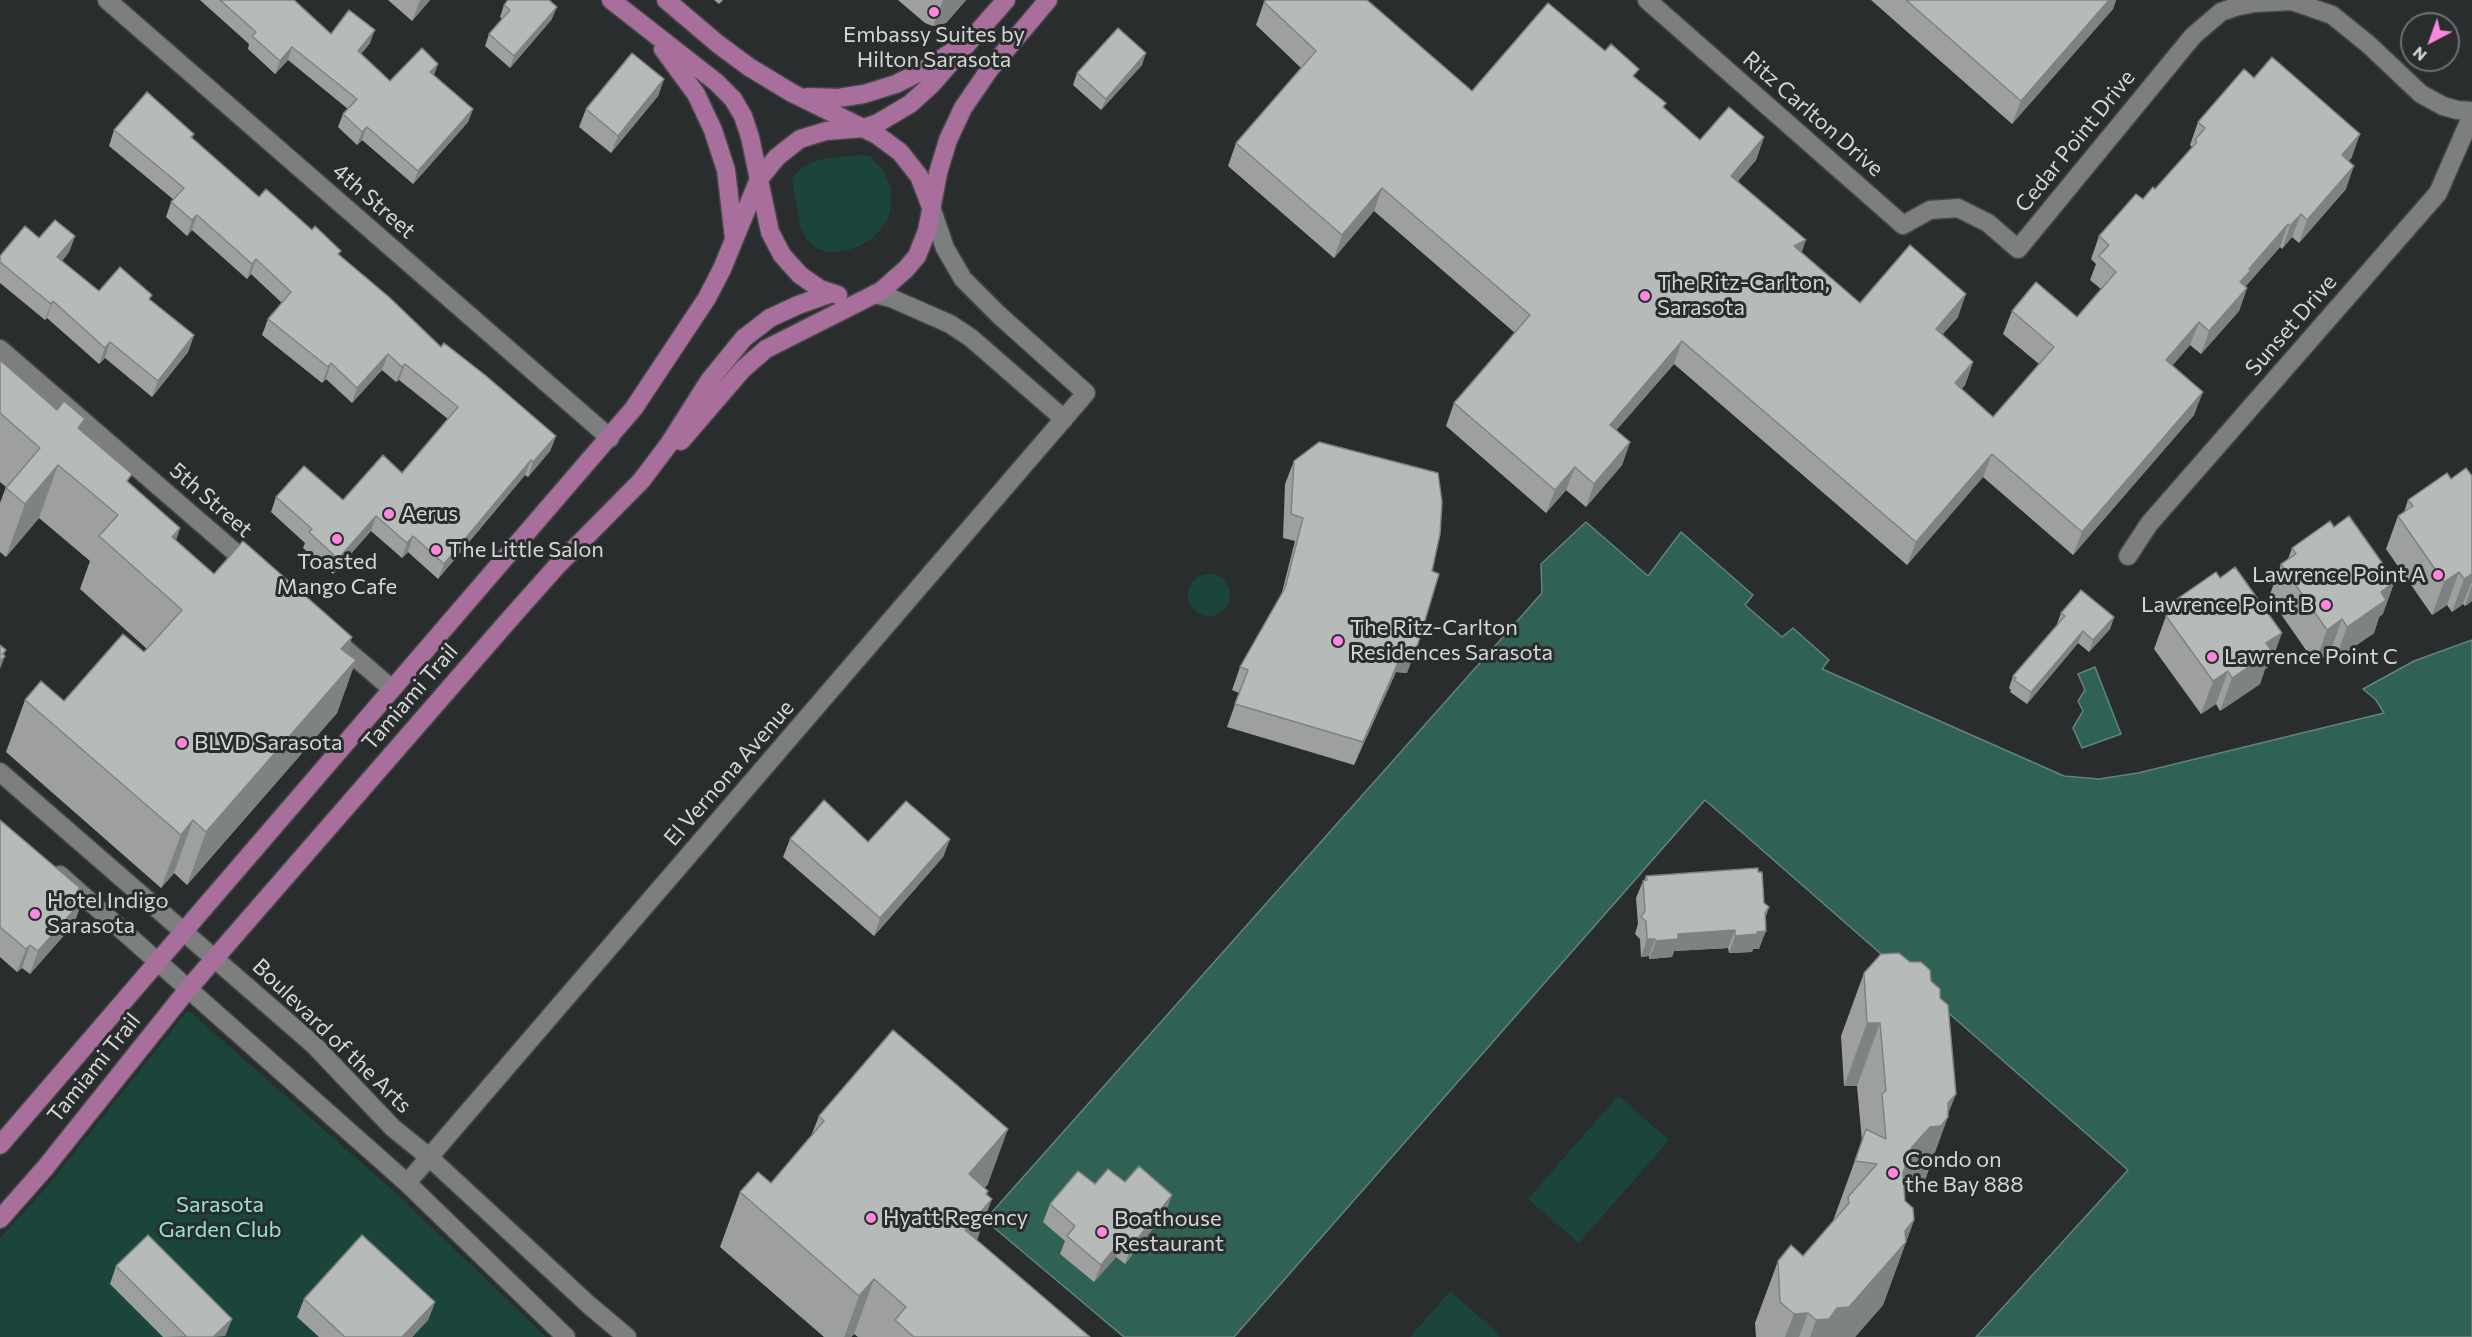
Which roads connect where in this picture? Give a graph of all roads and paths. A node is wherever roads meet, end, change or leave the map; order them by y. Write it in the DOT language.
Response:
graph roads {
  1 [pos="107,0"];
  2 [pos="611,0"];
  3 [pos="666,0"];
  4 [pos="1005,0"];
  5 [pos="1048,0"];
  6 [pos="1647,0"];
  7 [pos="640,22"];
  8 [pos="976,34"];
  9 [pos="792,93"];
  10 [pos="2472,113"];
  11 [pos="864,128"];
  12 [pos="759,179"];
  13 [pos="931,207"];
  14 [pos="1958,208"];
  15 [pos="734,240"];
  16 [pos="832,293"];
  17 [pos="875,294"];
  18 [pos="0,349"];
  19 [pos="1064,419"];
  20 [pos="610,438"];
  21 [pos="641,481"];
  22 [pos="2128,556"];
  23 [pos="270,583"];
  24 [pos="315,622"];
  25 [pos="392,688"];
  26 [pos="0,772"];
  27 [pos="45,862"];
  28 [pos="184,932"];
  29 [pos="216,958"];
  30 [pos="158,961"];
  31 [pos="188,989"];
  32 [pos="0,1145"];
  33 [pos="429,1157"];
  34 [pos="407,1184"];
  35 [pos="0,1219"];
  36 [pos="566,1337"];
  37 [pos="627,1337"];
  1 -- 20 [label="street, 4th Street"];
  2 -- 7 [label="main road"];
  3 -- 9 [label="main road"];
  4 -- 8 [label="main road"];
  5 -- 13 [label="main road"];
  6 -- 14 [label="street, Ritz Carlton Drive"];
  7 -- 12 [label="main road"];
  7 -- 15 [label="main road"];
  8 -- 9 [label="main road"];
  8 -- 11 [label="main road"];
  9 -- 11 [label="main road"];
  10 -- 14 [label="street, Cedar Point Drive"];
  10 -- 22 [label="street, Sunset Drive"];
  11 -- 12 [label="main road"];
  11 -- 13 [label="main road"];
  12 -- 15 [label="main road, Tamiami Trail"];
  12 -- 16 [label="main road"];
  13 -- 17 [label="main road"];
  13 -- 19 [label="street, El Vernona Avenue"];
  15 -- 20 [label="main road, Tamiami Trail"];
  16 -- 17 [label="main road"];
  16 -- 21 [label="main road, Tamiami Trail"];
  17 -- 19 [label="street"];
  17 -- 21 [label="main road"];
  18 -- 23 [label="street, 5th Street"];
  19 -- 33 [label="street, El Vernona Avenue"];
  20 -- 25 [label="main road, Tamiami Trail"];
  21 -- 29 [label="main road, Tamiami Trail"];
  24 -- 25 [label="street"];
  25 -- 28 [label="main road, Tamiami Trail"];
  26 -- 28 [label="street, Boulevard of the Arts"];
  27 -- 30 [label="street"];
  28 -- 29 [label="street, Boulevard of the Arts"];
  28 -- 30 [label="main road, Tamiami Trail"];
  29 -- 31 [label="main road, Tamiami Trail"];
  29 -- 33 [label="street, Boulevard of the Arts"];
  30 -- 31 [label="street"];
  30 -- 32 [label="main road, Tamiami Trail"];
  31 -- 34 [label="street"];
  31 -- 35 [label="main road, Tamiami Trail"];
  33 -- 34 [label="street, El Vernona Avenue"];
  33 -- 37 [label="street, Boulevard of the Arts"];
  34 -- 36 [label="street"];
}
